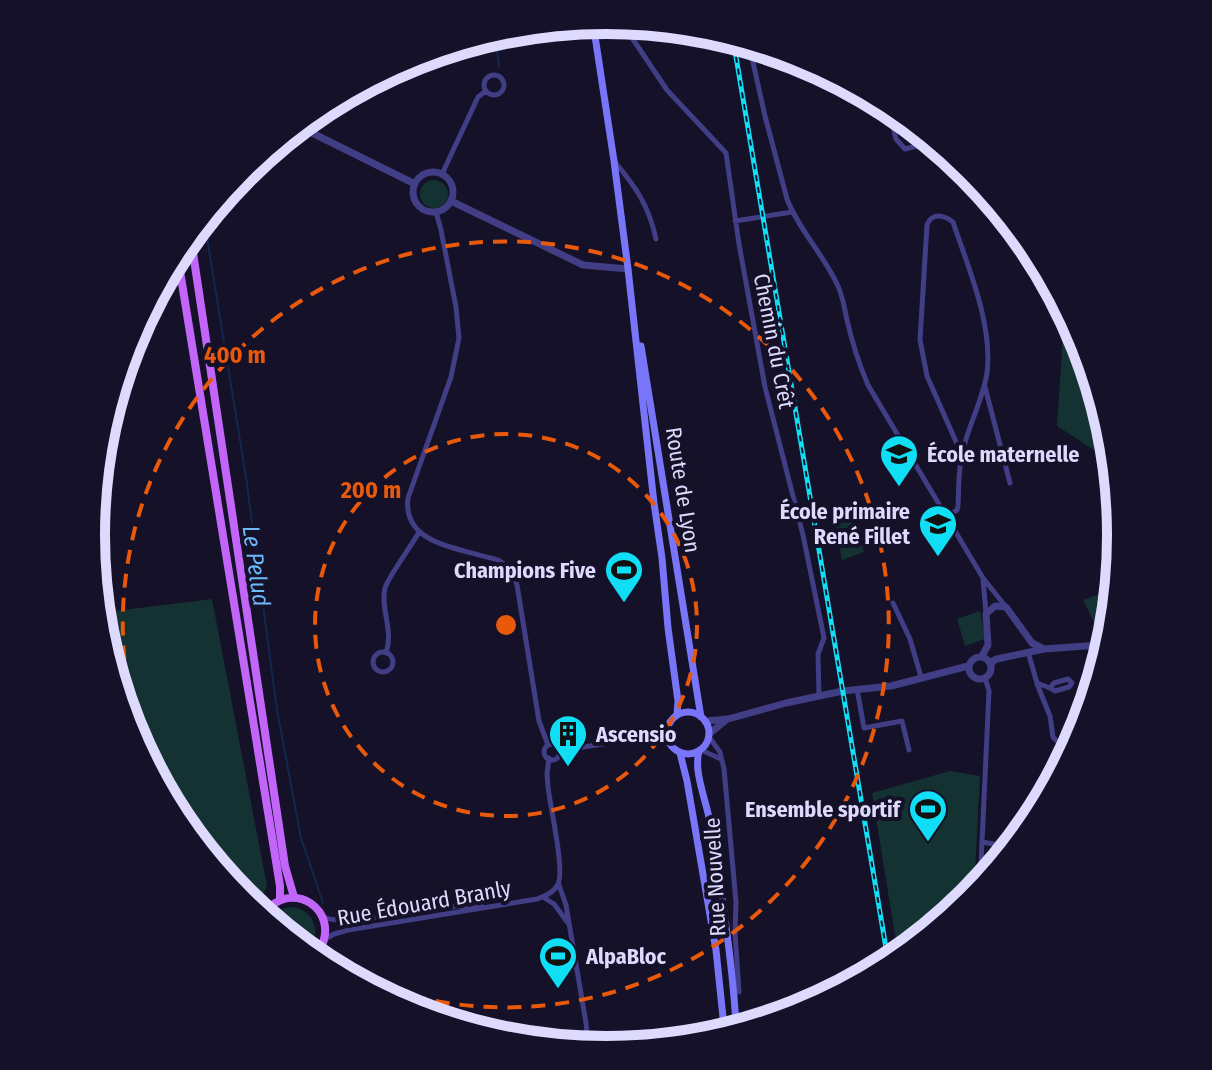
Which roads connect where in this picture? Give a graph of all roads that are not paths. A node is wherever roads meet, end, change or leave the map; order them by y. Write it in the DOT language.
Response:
graph roads {
  1 [pos="595,34"];
  2 [pos="630,35"];
  3 [pos="752,56"];
  4 [pos="486,91"];
  5 [pos="892,124"];
  6 [pos="309,132"];
  7 [pos="920,145"];
  8 [pos="614,161"];
  9 [pos="442,174"];
  10 [pos="415,184"];
  11 [pos="451,201"];
  12 [pos="436,212"];
  13 [pos="792,212"];
  14 [pos="735,221"];
  15 [pos="656,239"];
  16 [pos="193,252"];
  17 [pos="628,269"];
  18 [pos="180,271"];
  19 [pos="984,385"];
  20 [pos="961,453"];
  21 [pos="1010,483"];
  22 [pos="947,516"];
  23 [pos="419,532"];
  24 [pos="983,578"];
  25 [pos="893,603"];
  26 [pos="1006,607"];
  27 [pos="986,614"];
  28 [pos="1032,643"];
  29 [pos="988,645"];
  30 [pos="1094,645"];
  31 [pos="1044,649"];
  32 [pos="386,653"];
  33 [pos="1026,653"];
  34 [pos="982,656"];
  35 [pos="994,662"];
  36 [pos="968,666"];
  37 [pos="921,677"];
  38 [pos="985,678"];
  39 [pos="1037,683"];
  40 [pos="1050,688"];
  41 [pos="857,689"];
  42 [pos="819,696"];
  43 [pos="677,715"];
  44 [pos="703,719"];
  45 [pos="728,719"];
  46 [pos="668,725"];
  47 [pos="709,735"];
  48 [pos="646,737"];
  49 [pos="670,744"];
  50 [pos="548,745"];
  51 [pos="1061,745"];
  52 [pos="909,750"];
  53 [pos="559,751"];
  54 [pos="700,751"];
  55 [pos="680,753"];
  56 [pos="549,758"];
  57 [pos="722,760"];
  58 [pos="982,842"];
  59 [pos="999,845"];
  60 [pos="981,867"];
  61 [pos="558,884"];
  62 [pos="294,897"];
  63 [pos="543,897"];
  64 [pos="280,899"];
  65 [pos="530,900"];
  66 [pos="270,906"];
  67 [pos="323,917"];
  68 [pos="570,928"];
  69 [pos="324,940"];
  70 [pos="321,947"];
  71 [pos="739,992"];
  72 [pos="736,1019"];
  73 [pos="723,1022"];
  74 [pos="587,1035"];
  1 -- 8 [label="main road, Route de Lyon"];
  2 -- 14 [label="street, Chemin du Crêt"];
  3 -- 13 [label="street"];
  4 -- 4 [label="street"];
  4 -- 9 [label="street"];
  5 -- 7 [label="street"];
  6 -- 10 [label="street"];
  8 -- 15 [label="street"];
  8 -- 17 [label="main road, Route de Lyon"];
  9 -- 10 [label="street"];
  9 -- 11 [label="street"];
  10 -- 12 [label="street"];
  11 -- 12 [label="street"];
  11 -- 17 [label="street"];
  12 -- 23 [label="street"];
  13 -- 14 [label="street"];
  13 -- 22 [label="street"];
  14 -- 42 [label="street, Chemin du Crêt"];
  16 -- 62 [label="main road"];
  17 -- 43 [label="main road, Route de Lyon"];
  17 -- 44 [label="main road, Route de Lyon"];
  18 -- 64 [label="main road"];
  19 -- 20 [label="street"];
  19 -- 20 [label="street"];
  19 -- 21 [label="street"];
  20 -- 22 [label="street"];
  22 -- 24 [label="street"];
  23 -- 32 [label="street"];
  23 -- 50 [label="street"];
  24 -- 26 [label="street"];
  24 -- 27 [label="street"];
  25 -- 37 [label="street"];
  26 -- 27 [label="street"];
  26 -- 28 [label="street"];
  27 -- 29 [label="street"];
  28 -- 31 [label="street"];
  28 -- 33 [label="street"];
  29 -- 34 [label="street"];
  29 -- 35 [label="street"];
  30 -- 31 [label="street"];
  31 -- 33 [label="street"];
  33 -- 35 [label="street"];
  33 -- 39 [label="street"];
  34 -- 35 [label="street"];
  34 -- 36 [label="street"];
  35 -- 38 [label="street"];
  36 -- 37 [label="street"];
  36 -- 38 [label="street"];
  37 -- 41 [label="street"];
  38 -- 58 [label="street"];
  39 -- 40 [label="street"];
  39 -- 51 [label="street"];
  41 -- 42 [label="street"];
  41 -- 52 [label="street"];
  42 -- 45 [label="street"];
  43 -- 44 [label="main road"];
  43 -- 46 [label="main road"];
  44 -- 45 [label="street"];
  44 -- 47 [label="main road"];
  45 -- 47 [label="street"];
  46 -- 48 [label="street"];
  46 -- 49 [label="main road"];
  47 -- 54 [label="main road"];
  47 -- 57 [label="street, Rue Nouvelle"];
  48 -- 49 [label="street"];
  48 -- 53 [label="street"];
  49 -- 55 [label="main road"];
  50 -- 53 [label="street"];
  50 -- 56 [label="street"];
  53 -- 56 [label="street"];
  54 -- 55 [label="main road"];
  54 -- 57 [label="street"];
  54 -- 72 [label="main road"];
  55 -- 73 [label="main road"];
  56 -- 61 [label="street"];
  57 -- 71 [label="street, Rue Nouvelle"];
  58 -- 59 [label="street"];
  58 -- 60 [label="street"];
  61 -- 63 [label="street, Rue Édouard Branly"];
  61 -- 68 [label="street"];
  62 -- 64 [label="main road"];
  62 -- 67 [label="main road"];
  63 -- 65 [label="street, Rue Édouard Branly"];
  63 -- 68 [label="street"];
  64 -- 66 [label="main road"];
  65 -- 67 [label="street, Rue Édouard Branly"];
  65 -- 69 [label="street, Rue Édouard Branly"];
  67 -- 69 [label="main road"];
  68 -- 74 [label="street"];
  69 -- 70 [label="main road"];
}
